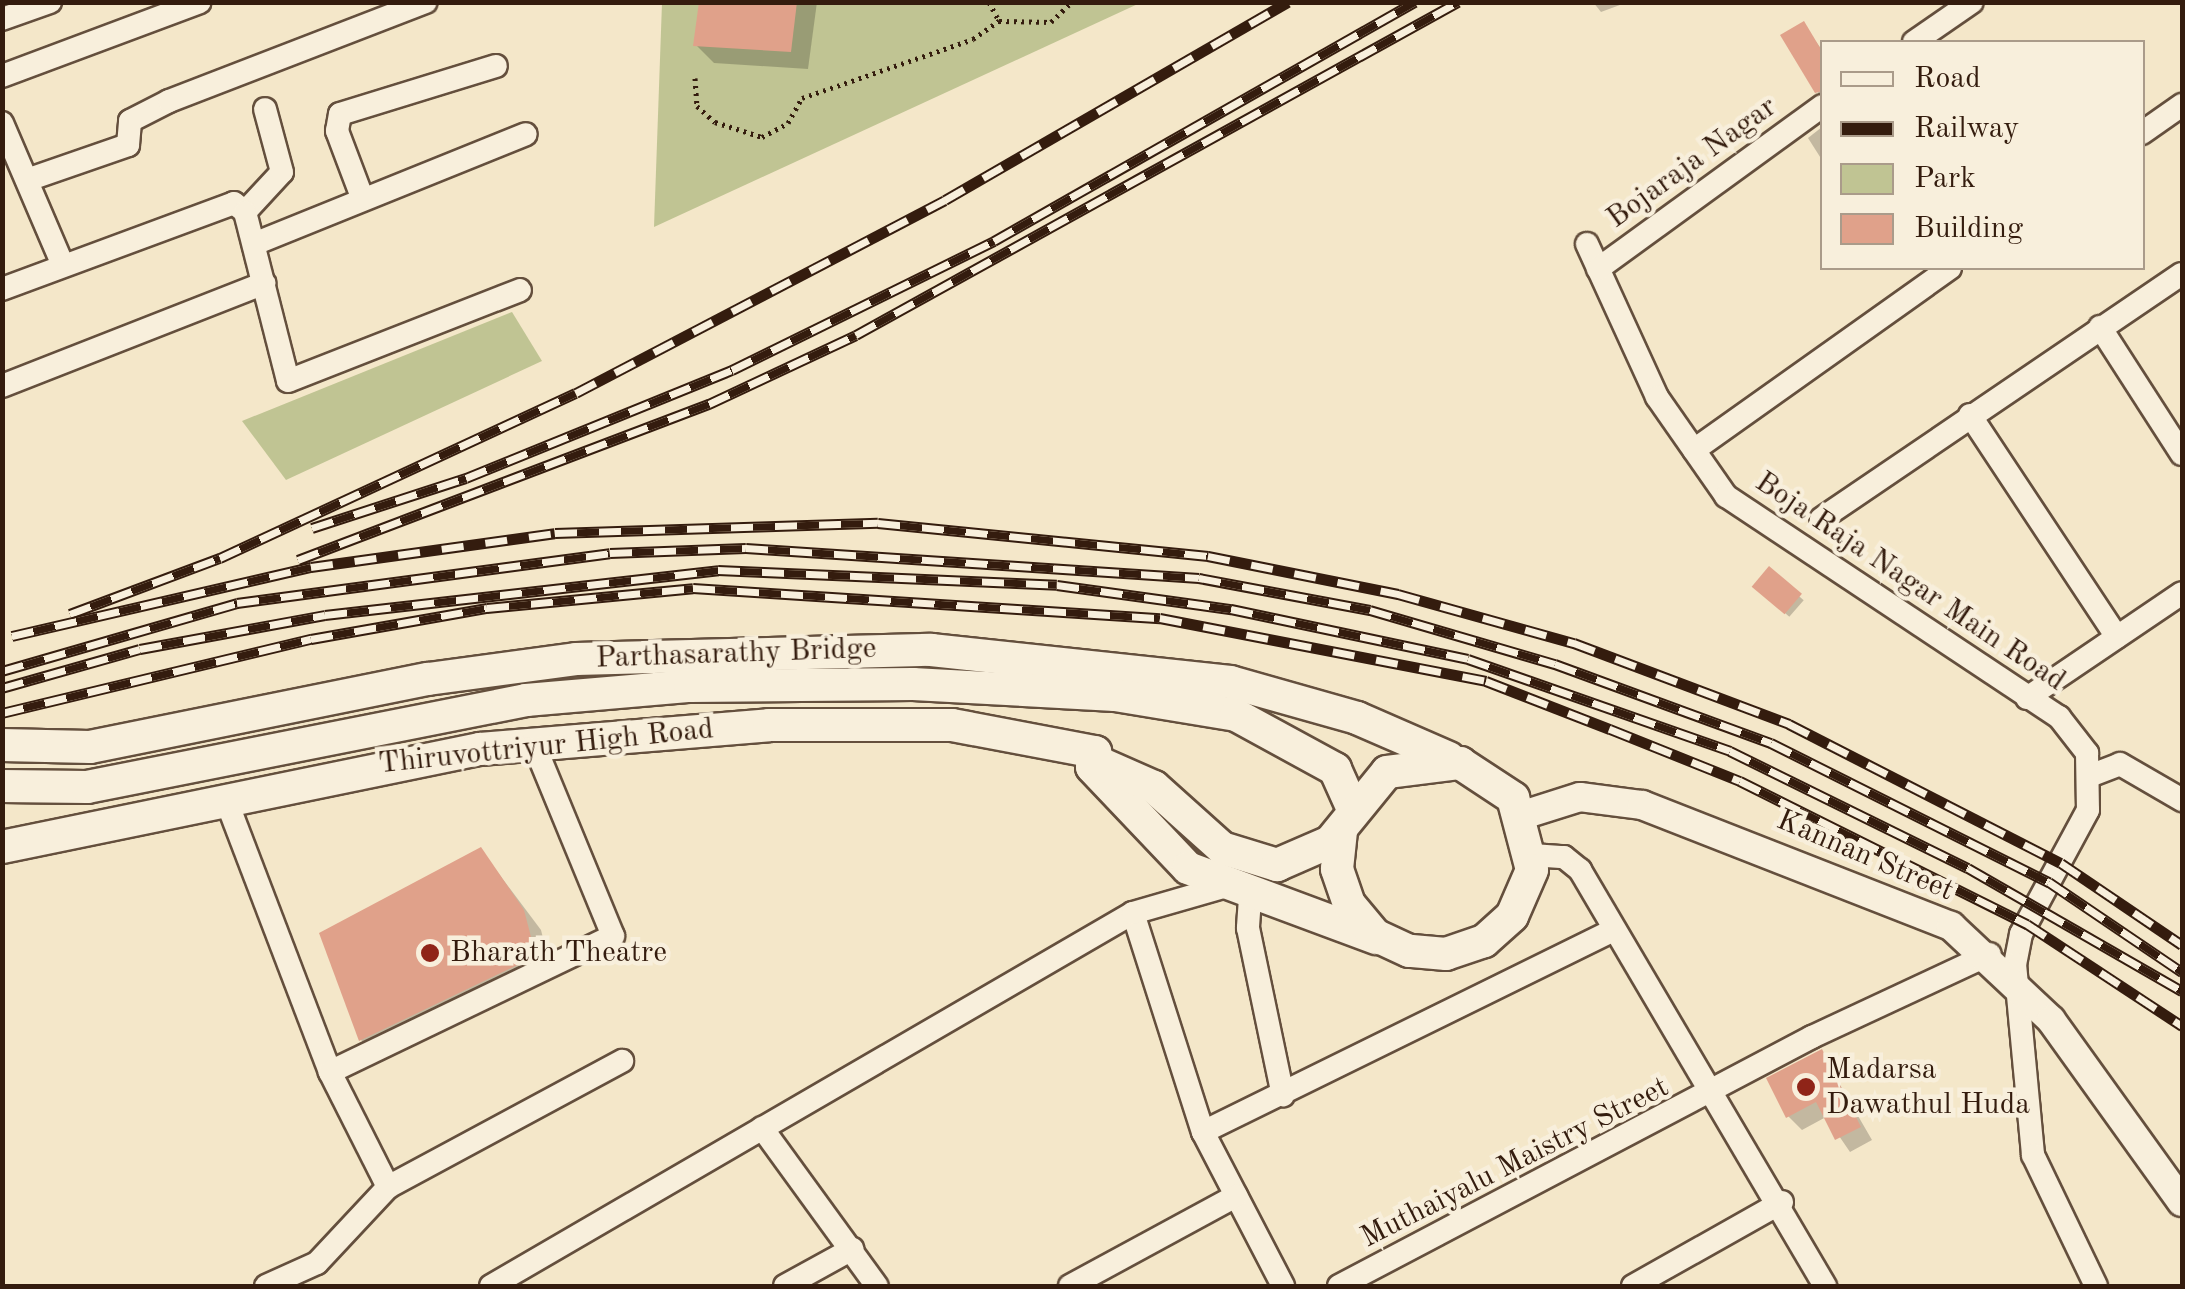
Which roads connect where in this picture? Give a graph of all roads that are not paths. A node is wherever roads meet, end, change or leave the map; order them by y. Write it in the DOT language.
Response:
graph roads {
  1 [pos="50,2"];
  2 [pos="200,2"];
  3 [pos="426,2"];
  4 [pos="1972,2"];
  5 [pos="2,19"];
  6 [pos="1917,40"];
  7 [pos="496,66"];
  8 [pos="2,76"];
  9 [pos="2182,105"];
  10 [pos="1820,107"];
  11 [pos="265,109"];
  12 [pos="2,123"];
  13 [pos="2145,131"];
  14 [pos="526,134"];
  15 [pos="27,180"];
  16 [pos="362,198"];
  17 [pos="239,208"];
  18 [pos="254,244"];
  19 [pos="1587,244"];
  20 [pos="63,265"];
  21 [pos="1598,269"];
  22 [pos="1947,270"];
  23 [pos="2182,274"];
  24 [pos="265,283"];
  25 [pos="2,290"];
  26 [pos="520,290"];
  27 [pos="2100,327"];
  28 [pos="2,386"];
  29 [pos="1970,415"];
  30 [pos="1694,450"];
  31 [pos="2182,454"];
  32 [pos="1822,519"];
  33 [pos="2182,593"];
  34 [pos="2117,637"];
  35 [pos="1068,675"];
  36 [pos="2027,698"];
  37 [pos="533,742"];
  38 [pos="2,745"];
  39 [pos="1094,752"];
  40 [pos="1460,763"];
  41 [pos="2092,775"];
  42 [pos="2,786"];
  43 [pos="225,797"];
  44 [pos="2182,800"];
  45 [pos="1523,815"];
  46 [pos="1346,818"];
  47 [pos="2,848"];
  48 [pos="1532,856"];
  49 [pos="1236,892"];
  50 [pos="1133,913"];
  51 [pos="1614,930"];
  52 [pos="1385,941"];
  53 [pos="1990,954"];
  54 [pos="2017,980"];
  55 [pos="622,1061"];
  56 [pos="330,1072"];
  57 [pos="1718,1093"];
  58 [pos="1283,1094"];
  59 [pos="762,1128"];
  60 [pos="1204,1132"];
  61 [pos="388,1186"];
  62 [pos="1236,1196"];
  63 [pos="1782,1202"];
  64 [pos="2182,1202"];
  65 [pos="852,1249"];
  66 [pos="266,1286"];
  67 [pos="491,1286"];
  68 [pos="785,1286"];
  69 [pos="876,1286"];
  70 [pos="1070,1286"];
  71 [pos="1283,1286"];
  72 [pos="1340,1286"];
  73 [pos="1632,1286"];
  74 [pos="1825,1286"];
  75 [pos="2096,1286"];
  1 -- 5 [label="street"];
  2 -- 8 [label="street"];
  3 -- 15 [label="street"];
  4 -- 6 [label="street"];
  7 -- 16 [label="street"];
  9 -- 13 [label="street"];
  10 -- 21 [label="street, Bojaraja Nagar"];
  11 -- 17 [label="street"];
  12 -- 15 [label="street"];
  14 -- 16 [label="street"];
  15 -- 20 [label="street"];
  16 -- 18 [label="street"];
  17 -- 18 [label="street"];
  17 -- 20 [label="street"];
  18 -- 24 [label="street"];
  19 -- 21 [label="street, Boja Raja Nagar Main Road"];
  20 -- 25 [label="street"];
  21 -- 30 [label="street, Boja Raja Nagar Main Road"];
  22 -- 30 [label="street"];
  23 -- 27 [label="street"];
  24 -- 26 [label="street"];
  24 -- 28 [label="street"];
  27 -- 29 [label="street"];
  27 -- 31 [label="street"];
  29 -- 32 [label="street"];
  29 -- 34 [label="street"];
  30 -- 36 [label="street, Boja Raja Nagar Main Road"];
  33 -- 34 [label="street"];
  34 -- 36 [label="street"];
  35 -- 38 [label="main road, Parthasarathy Bridge"];
  35 -- 40 [label="main road, Parthasarathy Bridge"];
  35 -- 42 [label="main road, Parthasarathy Bridge"];
  35 -- 46 [label="main road, Parthasarathy Bridge"];
  36 -- 41 [label="street, Boja Raja Nagar Main Road"];
  37 -- 39 [label="main road, Thiruvottriyur High Road"];
  37 -- 43 [label="main road, Thiruvottriyur High Road"];
  37 -- 56 [label="street"];
  39 -- 46 [label="main road, Thiruvottriyur High Road"];
  39 -- 49 [label="main road"];
  40 -- 45 [label="main road"];
  40 -- 46 [label="main road"];
  41 -- 44 [label="street"];
  41 -- 54 [label="street"];
  43 -- 47 [label="main road, Thiruvottriyur High Road"];
  43 -- 56 [label="street"];
  45 -- 48 [label="main road"];
  45 -- 53 [label="street, Kannan Street"];
  46 -- 52 [label="main road"];
  48 -- 51 [label="street"];
  48 -- 52 [label="main road"];
  49 -- 50 [label="street"];
  49 -- 52 [label="main road"];
  49 -- 58 [label="street"];
  50 -- 59 [label="street"];
  50 -- 60 [label="street"];
  51 -- 57 [label="street"];
  51 -- 58 [label="street"];
  53 -- 54 [label="street, Kannan Street"];
  53 -- 57 [label="street, Muthaiyalu Maistry Street"];
  54 -- 64 [label="street, Kannan Street"];
  54 -- 75 [label="street"];
  55 -- 61 [label="street"];
  56 -- 61 [label="street"];
  57 -- 63 [label="street"];
  57 -- 72 [label="street, Muthaiyalu Maistry Street"];
  58 -- 60 [label="street"];
  59 -- 65 [label="street"];
  59 -- 67 [label="street"];
  60 -- 62 [label="street"];
  61 -- 66 [label="street"];
  62 -- 70 [label="street"];
  62 -- 71 [label="street"];
  63 -- 73 [label="street"];
  63 -- 74 [label="street"];
  65 -- 68 [label="street"];
  65 -- 69 [label="street"];
}
